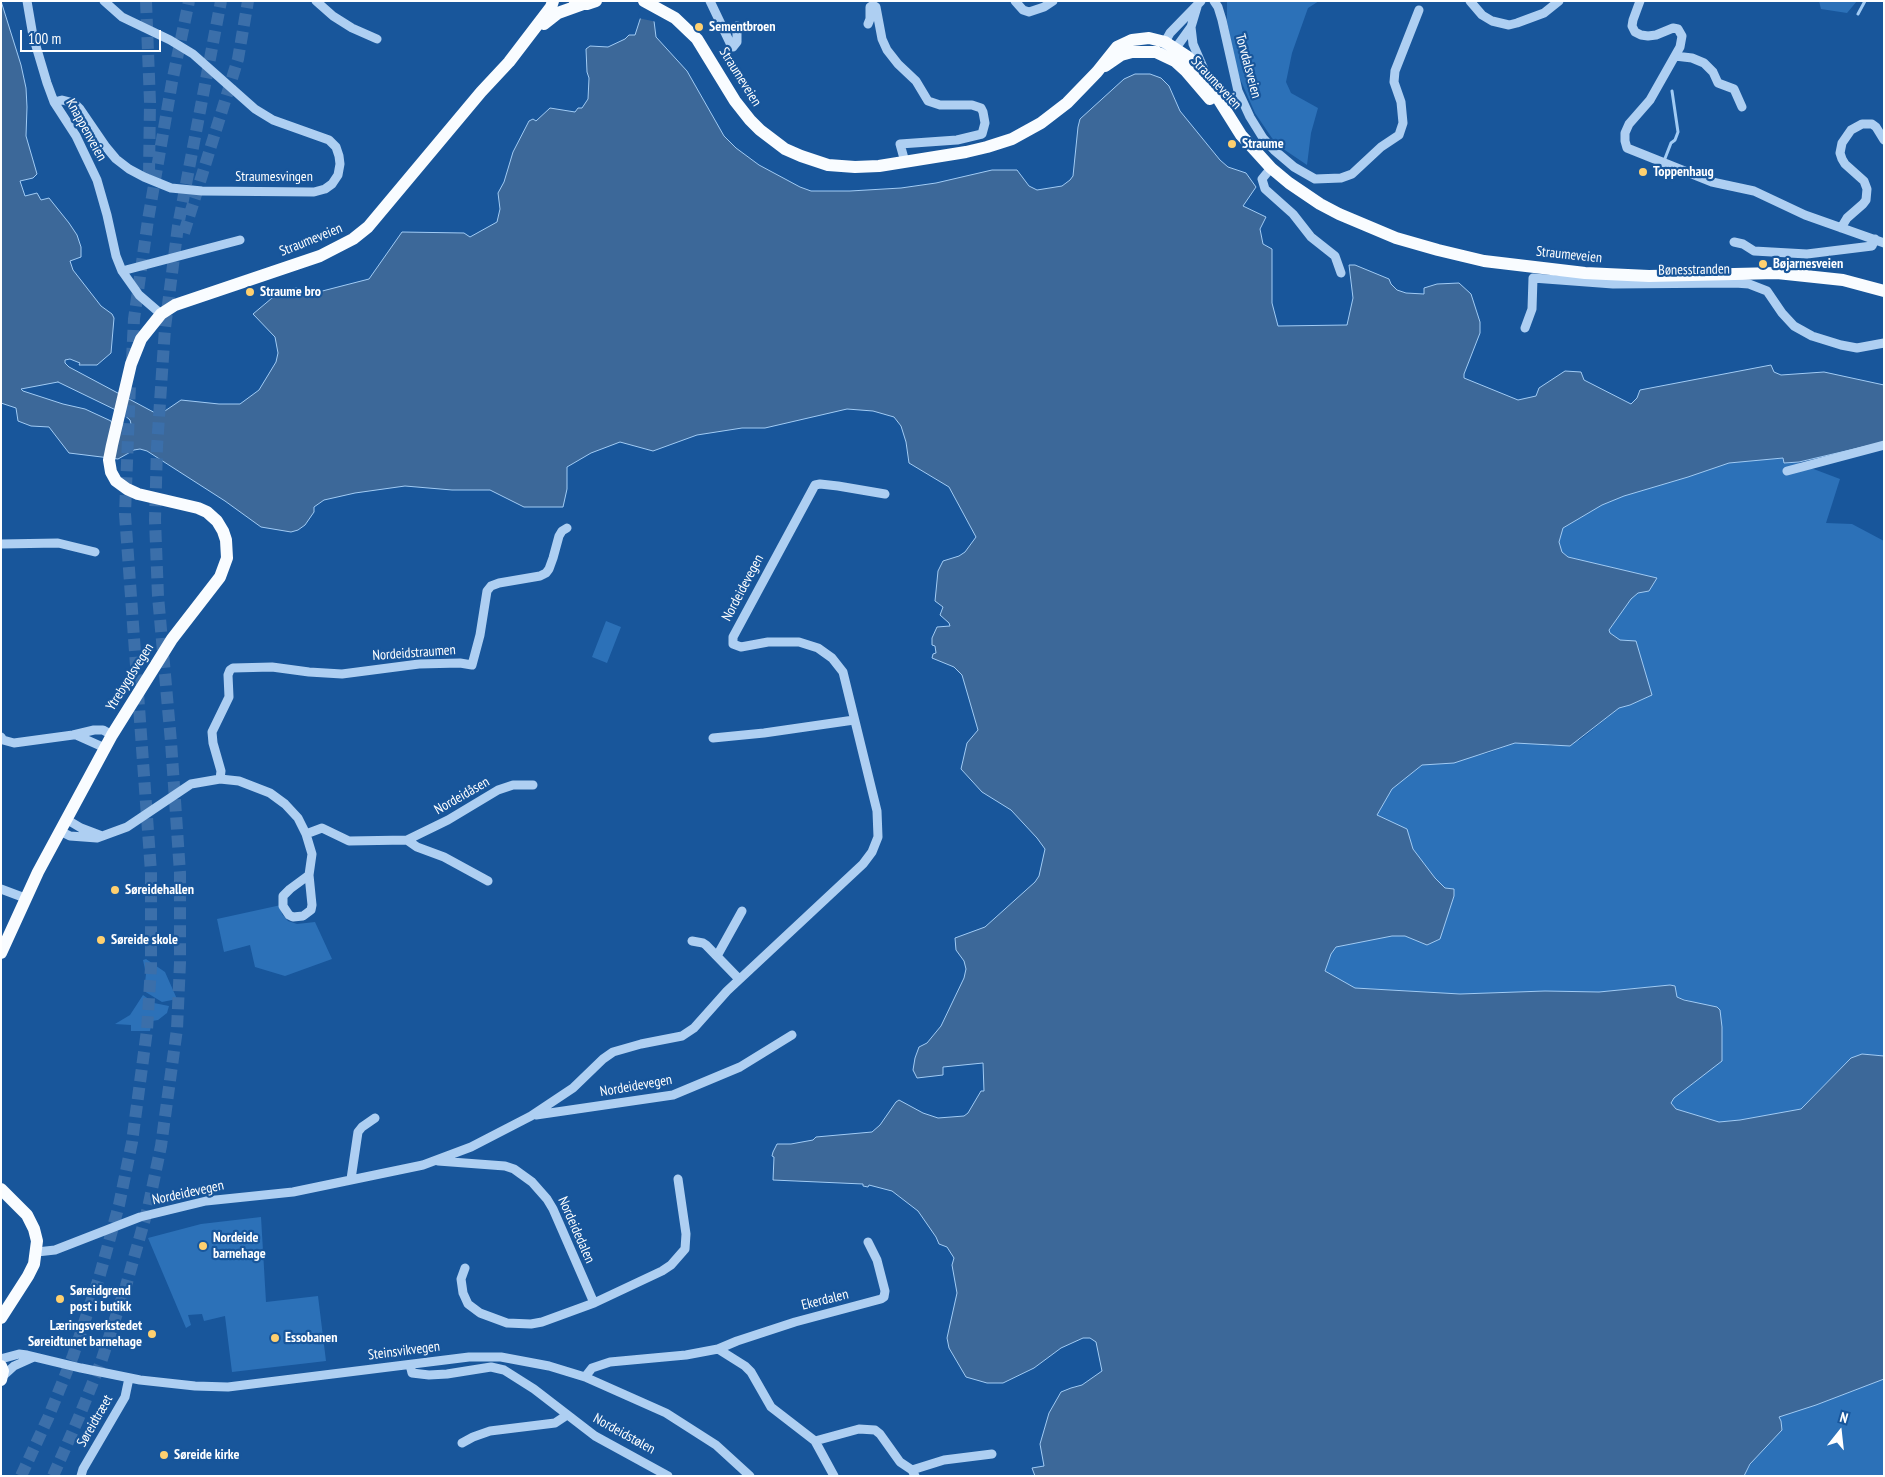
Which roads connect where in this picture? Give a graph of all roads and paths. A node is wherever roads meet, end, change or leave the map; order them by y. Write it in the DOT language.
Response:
graph roads {
  1 [pos="27,1"];
  2 [pos="104,1"];
  3 [pos="316,1"];
  4 [pos="553,1"];
  5 [pos="596,1"];
  6 [pos="644,1"];
  7 [pos="710,1"];
  8 [pos="1016,1"];
  9 [pos="1053,1"];
  10 [pos="1214,1"];
  11 [pos="1470,1"];
  12 [pos="1559,1"];
  13 [pos="1640,1"];
  14 [pos="578,3"];
  15 [pos="1199,4"];
  16 [pos="1419,10"];
  17 [pos="868,24"];
  18 [pos="737,26"];
  19 [pos="1191,27"];
  20 [pos="526,38"];
  21 [pos="377,39"];
  22 [pos="1165,42"];
  23 [pos="1172,53"];
  24 [pos="1675,56"];
  25 [pos="1096,72"];
  26 [pos="1209,84"];
  27 [pos="54,102"];
  28 [pos="1742,107"];
  29 [pos="1232,123"];
  30 [pos="1884,140"];
  31 [pos="905,162"];
  32 [pos="1271,168"];
  33 [pos="1842,228"];
  34 [pos="240,240"];
  35 [pos="1879,241"];
  36 [pos="1734,242"];
  37 [pos="122,271"];
  38 [pos="1340,274"];
  39 [pos="1884,292"];
  40 [pos="161,314"];
  41 [pos="1525,328"];
  42 [pos="1884,343"];
  43 [pos="1884,446"];
  44 [pos="1787,472"];
  45 [pos="116,481"];
  46 [pos="885,494"];
  47 [pos="567,528"];
  48 [pos="1,544"];
  49 [pos="96,552"];
  50 [pos="854,720"];
  51 [pos="112,734"];
  52 [pos="76,735"];
  53 [pos="1,737"];
  54 [pos="713,738"];
  55 [pos="105,748"];
  56 [pos="220,779"];
  57 [pos="533,785"];
  58 [pos="66,819"];
  59 [pos="60,831"];
  60 [pos="306,834"];
  61 [pos="102,836"];
  62 [pos="407,840"];
  63 [pos="309,875"];
  64 [pos="488,881"];
  65 [pos="1,889"];
  66 [pos="25,898"];
  67 [pos="742,911"];
  68 [pos="692,940"];
  69 [pos="1,953"];
  70 [pos="717,956"];
  71 [pos="739,979"];
  72 [pos="792,1035"];
  73 [pos="531,1116"];
  74 [pos="375,1118"];
  75 [pos="435,1160"];
  76 [pos="350,1179"];
  77 [pos="678,1179"];
  78 [pos="1,1189"];
  79 [pos="868,1242"];
  80 [pos="37,1252"];
  81 [pos="465,1268"];
  82 [pos="594,1303"];
  83 [pos="1,1318"];
  84 [pos="718,1349"];
  85 [pos="35,1357"];
  86 [pos="1,1359"];
  87 [pos="410,1365"];
  88 [pos="2,1374"];
  89 [pos="585,1377"];
  90 [pos="129,1378"];
  91 [pos="567,1415"];
  92 [pos="815,1441"];
  93 [pos="462,1443"];
  94 [pos="992,1454"];
  95 [pos="914,1473"];
  96 [pos="81,1476"];
  97 [pos="668,1476"];
  98 [pos="750,1476"];
  99 [pos="834,1476"];
  1 -- 27 [label="street, Knappenveien"];
  2 -- 27 [label="street, Straumesvingen"];
  3 -- 21 [label="street"];
  4 -- 20 [label="main road, Straumeveien"];
  5 -- 14 [label="main road, Straumeveien"];
  6 -- 31 [label="main road, Straumeveien"];
  7 -- 18 [label="street, Straumeveien"];
  8 -- 9 [label="street"];
  10 -- 16 [label="street, Torvdalsveien"];
  11 -- 12 [label="street"];
  13 -- 24 [label="street"];
  14 -- 20 [label="main road, Straumeveien"];
  15 -- 19 [label="street"];
  15 -- 22 [label="street"];
  17 -- 31 [label="street"];
  19 -- 23 [label="street"];
  19 -- 26 [label="street, Straumeveien"];
  20 -- 40 [label="main road, Straumeveien"];
  22 -- 23 [label="main road, Straumeveien"];
  22 -- 25 [label="main road, Straumeveien"];
  23 -- 25 [label="main road, Straumeveien"];
  23 -- 26 [label="main road, Straumeveien"];
  23 -- 29 [label="main road, Straumeveien"];
  24 -- 28 [label="street"];
  24 -- 33 [label="street"];
  25 -- 31 [label="main road, Straumeveien"];
  26 -- 29 [label="main road, Straumeveien"];
  27 -- 37 [label="street, Knappenveien"];
  29 -- 32 [label="main road, Straumeveien"];
  30 -- 33 [label="street"];
  32 -- 38 [label="street"];
  32 -- 39 [label="main road, Straumeveien"];
  33 -- 35 [label="street"];
  34 -- 37 [label="street"];
  35 -- 36 [label="street"];
  37 -- 40 [label="street, Knappenveien"];
  40 -- 45 [label="main road, Straumeveien"];
  41 -- 42 [label="street, Bønesstranden"];
  43 -- 44 [label="street"];
  45 -- 51 [label="main road, Ytrebygdsvegen"];
  46 -- 50 [label="street, Nordeidevegen"];
  47 -- 56 [label="street, Nordeidstraumen"];
  48 -- 49 [label="street"];
  50 -- 54 [label="street"];
  50 -- 71 [label="street, Nordeidevegen"];
  51 -- 52 [label="street"];
  51 -- 55 [label="main road, Ytrebygdsvegen"];
  52 -- 53 [label="street"];
  52 -- 55 [label="street"];
  55 -- 58 [label="main road, Ytrebygdsvegen"];
  56 -- 60 [label="street"];
  56 -- 61 [label="street"];
  57 -- 62 [label="street, Nordeidåsen"];
  58 -- 59 [label="main road, Ytrebygdsvegen"];
  58 -- 61 [label="street"];
  59 -- 61 [label="street"];
  59 -- 66 [label="main road, Ytrebygdsvegen"];
  60 -- 62 [label="street, Nordeidåsen"];
  60 -- 63 [label="street"];
  62 -- 64 [label="street, Nordeidåsen"];
  63 -- 63 [label="street"];
  65 -- 66 [label="street"];
  66 -- 69 [label="main road, Ytrebygdsvegen"];
  67 -- 70 [label="street"];
  68 -- 70 [label="street"];
  70 -- 71 [label="street"];
  71 -- 73 [label="street, Nordeidevegen"];
  72 -- 73 [label="street, Nordeidevegen"];
  73 -- 75 [label="street, Nordeidevegen"];
  74 -- 76 [label="street"];
  75 -- 76 [label="street, Nordeidevegen"];
  75 -- 82 [label="street, Nordeidedalen"];
  76 -- 80 [label="street, Nordeidevegen"];
  77 -- 82 [label="street"];
  78 -- 80 [label="main road"];
  79 -- 84 [label="street, Ekerdalen"];
  80 -- 83 [label="main road"];
  81 -- 82 [label="street"];
  84 -- 89 [label="street, Ekerdalen"];
  84 -- 92 [label="street"];
  85 -- 86 [label="street, Steinsvikvegen"];
  85 -- 88 [label="street"];
  85 -- 90 [label="street, Steinsvikvegen"];
  87 -- 89 [label="street, Steinsvikvegen"];
  87 -- 90 [label="street, Steinsvikvegen"];
  87 -- 91 [label="street, Nordeidstølen"];
  89 -- 98 [label="street, Steinsvikvegen"];
  90 -- 96 [label="street, Søreidtræet"];
  91 -- 93 [label="street"];
  91 -- 97 [label="street, Nordeidstølen"];
  92 -- 95 [label="street"];
  92 -- 99 [label="street"];
  94 -- 95 [label="street"];
}
